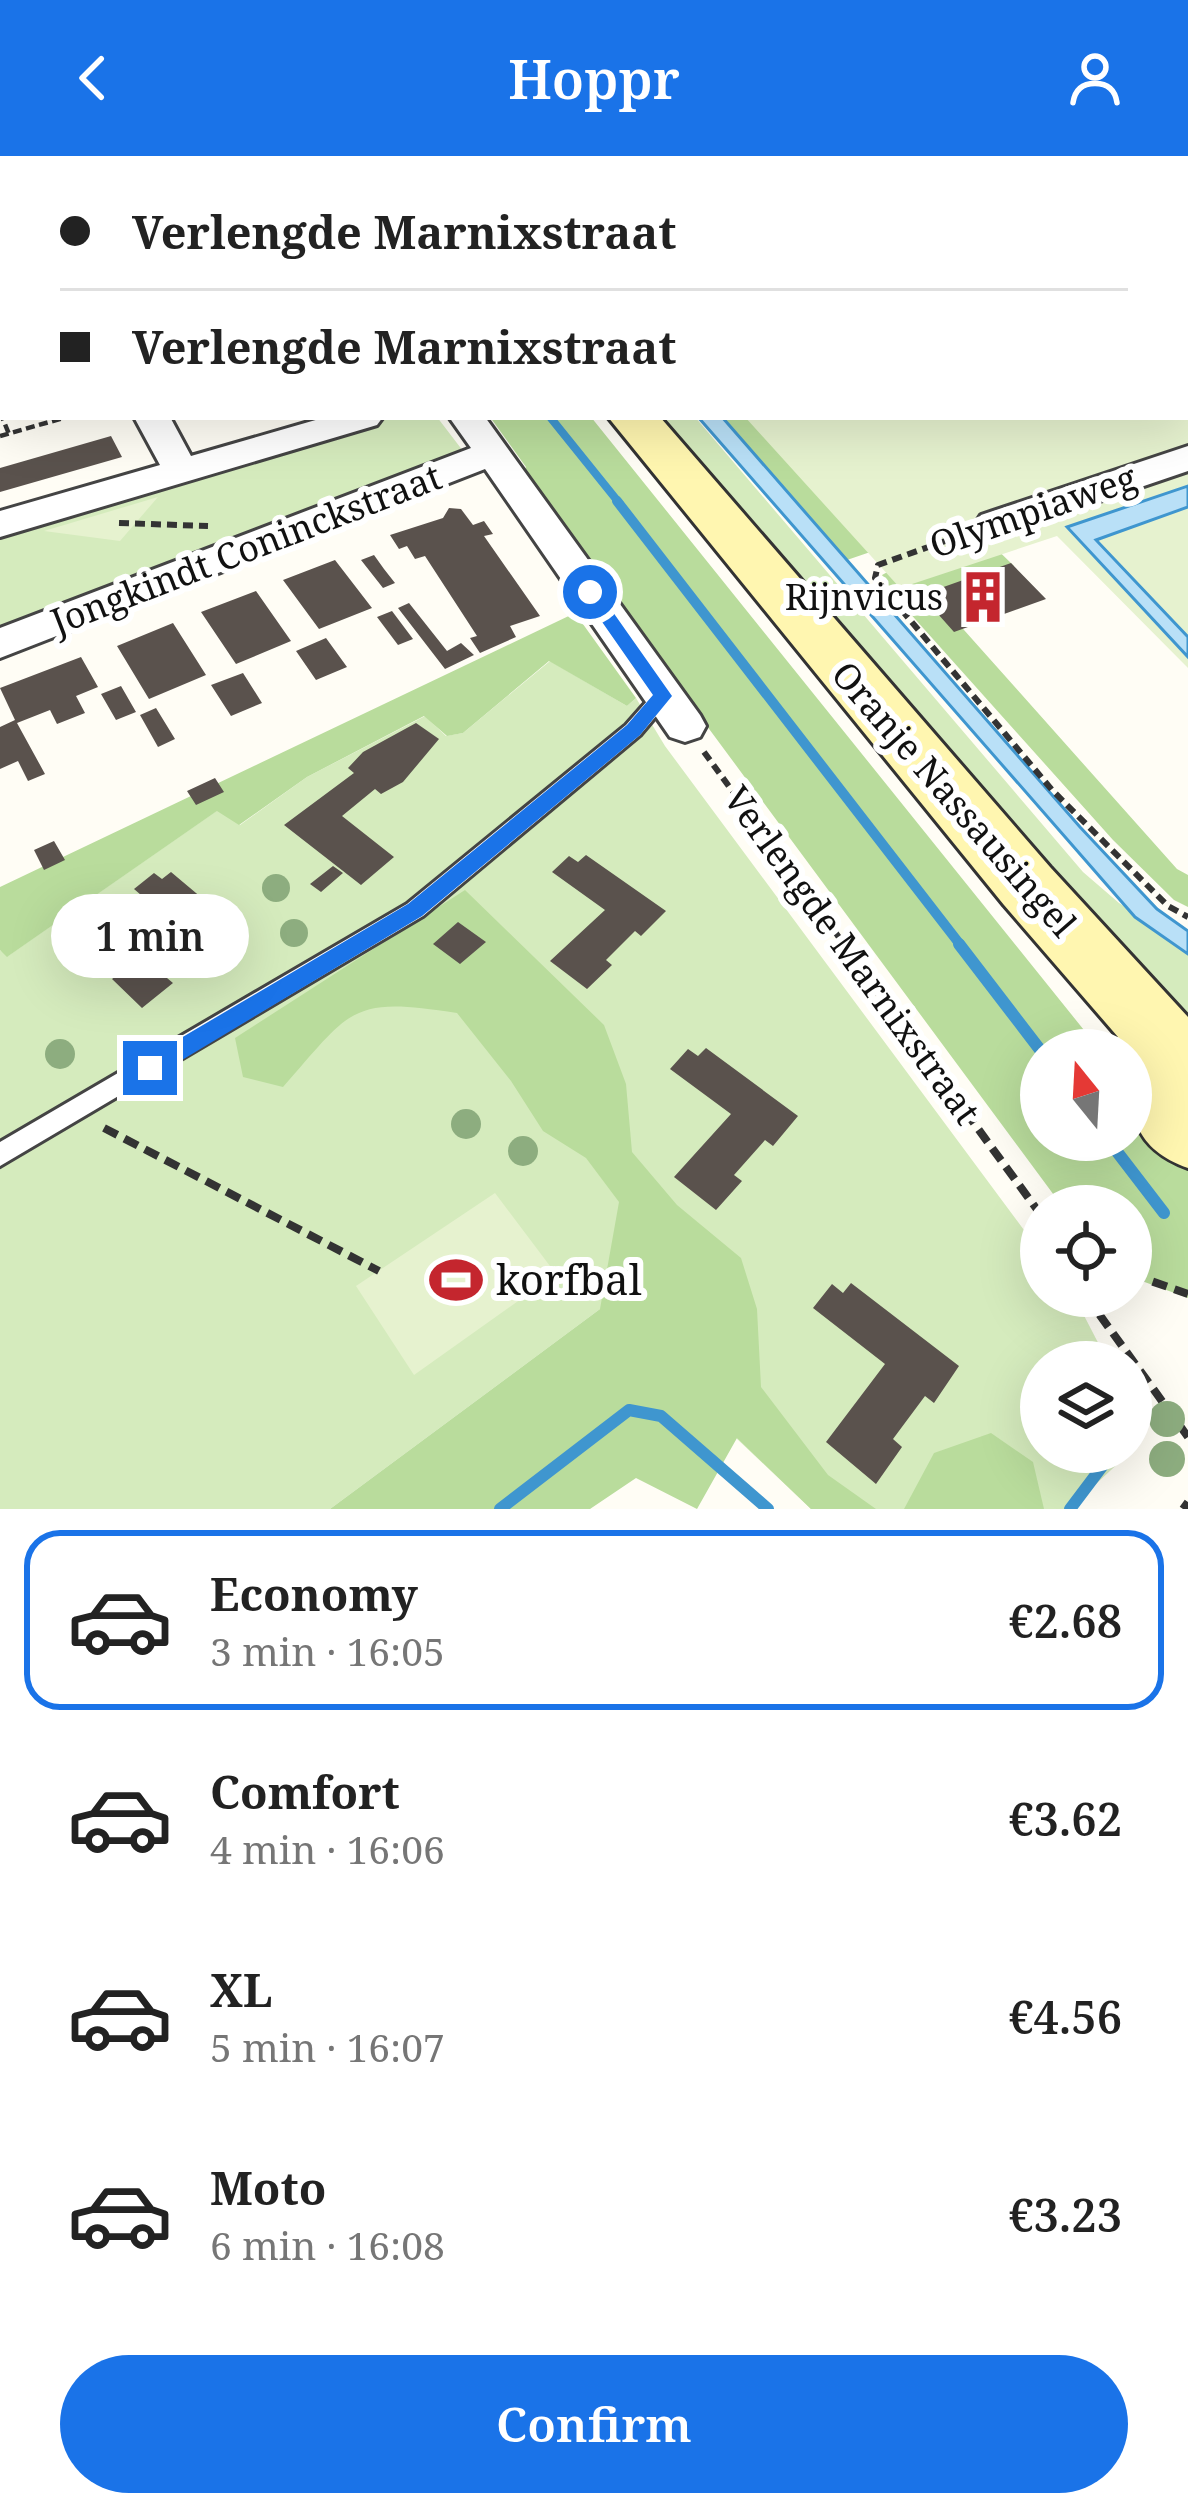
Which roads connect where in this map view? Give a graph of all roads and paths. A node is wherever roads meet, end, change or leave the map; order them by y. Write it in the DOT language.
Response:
graph roads {
  1 [pos="3,420"];
  2 [pos="57,420"];
  3 [pos="154,420"];
  4 [pos="355,420"];
  5 [pos="469,420"];
  6 [pos="614,420"];
  7 [pos="636,420"];
  8 [pos="9,434"];
  9 [pos="0,436"];
  10 [pos="492,453"];
  11 [pos="1188,458"];
  12 [pos="181,471"];
  13 [pos="109,523"];
  14 [pos="0,524"];
  15 [pos="994,524"];
  16 [pos="300,529"];
  17 [pos="0,644"];
  18 [pos="674,711"];
  19 [pos="1188,917"];
  20 [pos="1103,1029"];
  21 [pos="1188,1066"];
  22 [pos="1152,1090"];
  23 [pos="74,1113"];
  24 [pos="1188,1135"];
  25 [pos="0,1155"];
  26 [pos="1020,1186"];
  27 [pos="380,1271"];
  28 [pos="1152,1281"];
  29 [pos="1188,1294"];
  30 [pos="1101,1317"];
  31 [pos="1188,1437"];
  1 -- 8 [label="path"];
  2 -- 8 [label="path"];
  3 -- 12 [label="street"];
  4 -- 12 [label="street"];
  5 -- 10 [label="street"];
  6 -- 20 [label="main road, Oranje Nassausingel"];
  7 -- 21 [label="main road, Oranje Nassausingel"];
  8 -- 9 [label="path"];
  10 -- 16 [label="street, Jongkindt Coninckstraat"];
  10 -- 18 [label="street"];
  11 -- 15 [label="street, Olympiaweg"];
  12 -- 14 [label="street"];
  13 -- 16 [label="path"];
  15 -- 19 [label="path, Olympiaweg"];
  16 -- 17 [label="street, Jongkindt Coninckstraat"];
  18 -- 23 [label="lane"];
  18 -- 26 [label="path, Verlengde Marnixstraat"];
  22 -- 24 [label="main road"];
  23 -- 25 [label="lane"];
  23 -- 27 [label="path"];
  28 -- 29 [label="path"];
  30 -- 31 [label="path"];
}
